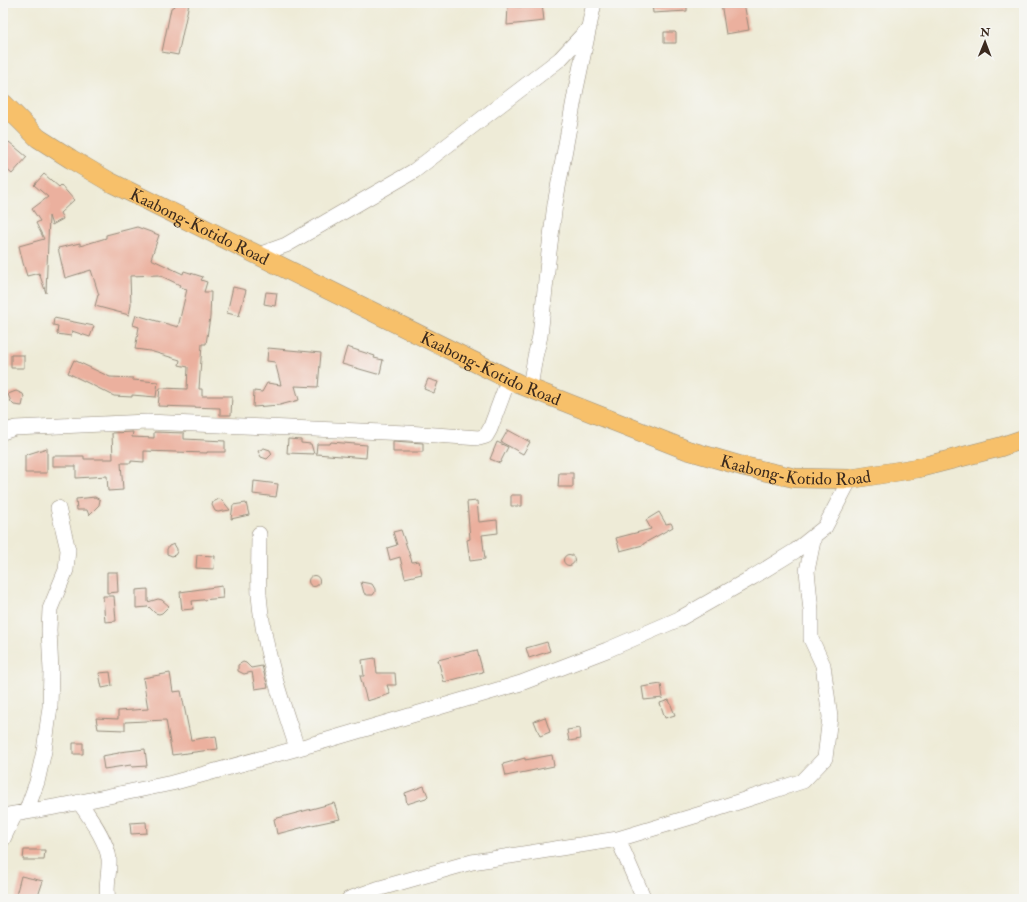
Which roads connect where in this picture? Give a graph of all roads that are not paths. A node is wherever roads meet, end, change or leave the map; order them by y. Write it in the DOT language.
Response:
graph roads {
  1 [pos="594,3"];
  2 [pos="589,28"];
  3 [pos="3,103"];
  4 [pos="258,255"];
  5 [pos="509,378"];
  6 [pos="530,387"];
  7 [pos="7,429"];
  8 [pos="1024,439"];
  9 [pos="850,479"];
  10 [pos="58,508"];
  11 [pos="259,534"];
  12 [pos="814,536"];
  13 [pos="297,748"];
  14 [pos="79,802"];
  15 [pos="12,816"];
  16 [pos="618,838"];
  17 [pos="3,839"];
  18 [pos="108,899"];
  19 [pos="349,899"];
  20 [pos="644,899"];
  1 -- 2 [label="street"];
  2 -- 4 [label="street"];
  2 -- 6 [label="street"];
  3 -- 4 [label="main road, Kaabong-Kotido Road"];
  4 -- 5 [label="main road, Kaabong-Kotido Road"];
  5 -- 6 [label="main road, Kaabong-Kotido Road"];
  5 -- 7 [label="street"];
  6 -- 9 [label="main road, Kaabong-Kotido Road"];
  8 -- 9 [label="main road, Kaabong-Kotido Road"];
  9 -- 12 [label="street"];
  10 -- 15 [label="street"];
  11 -- 13 [label="street"];
  12 -- 13 [label="street"];
  12 -- 16 [label="street"];
  13 -- 14 [label="street"];
  14 -- 15 [label="street"];
  14 -- 18 [label="street"];
  15 -- 17 [label="street"];
  16 -- 19 [label="street"];
  16 -- 20 [label="street"];
}
